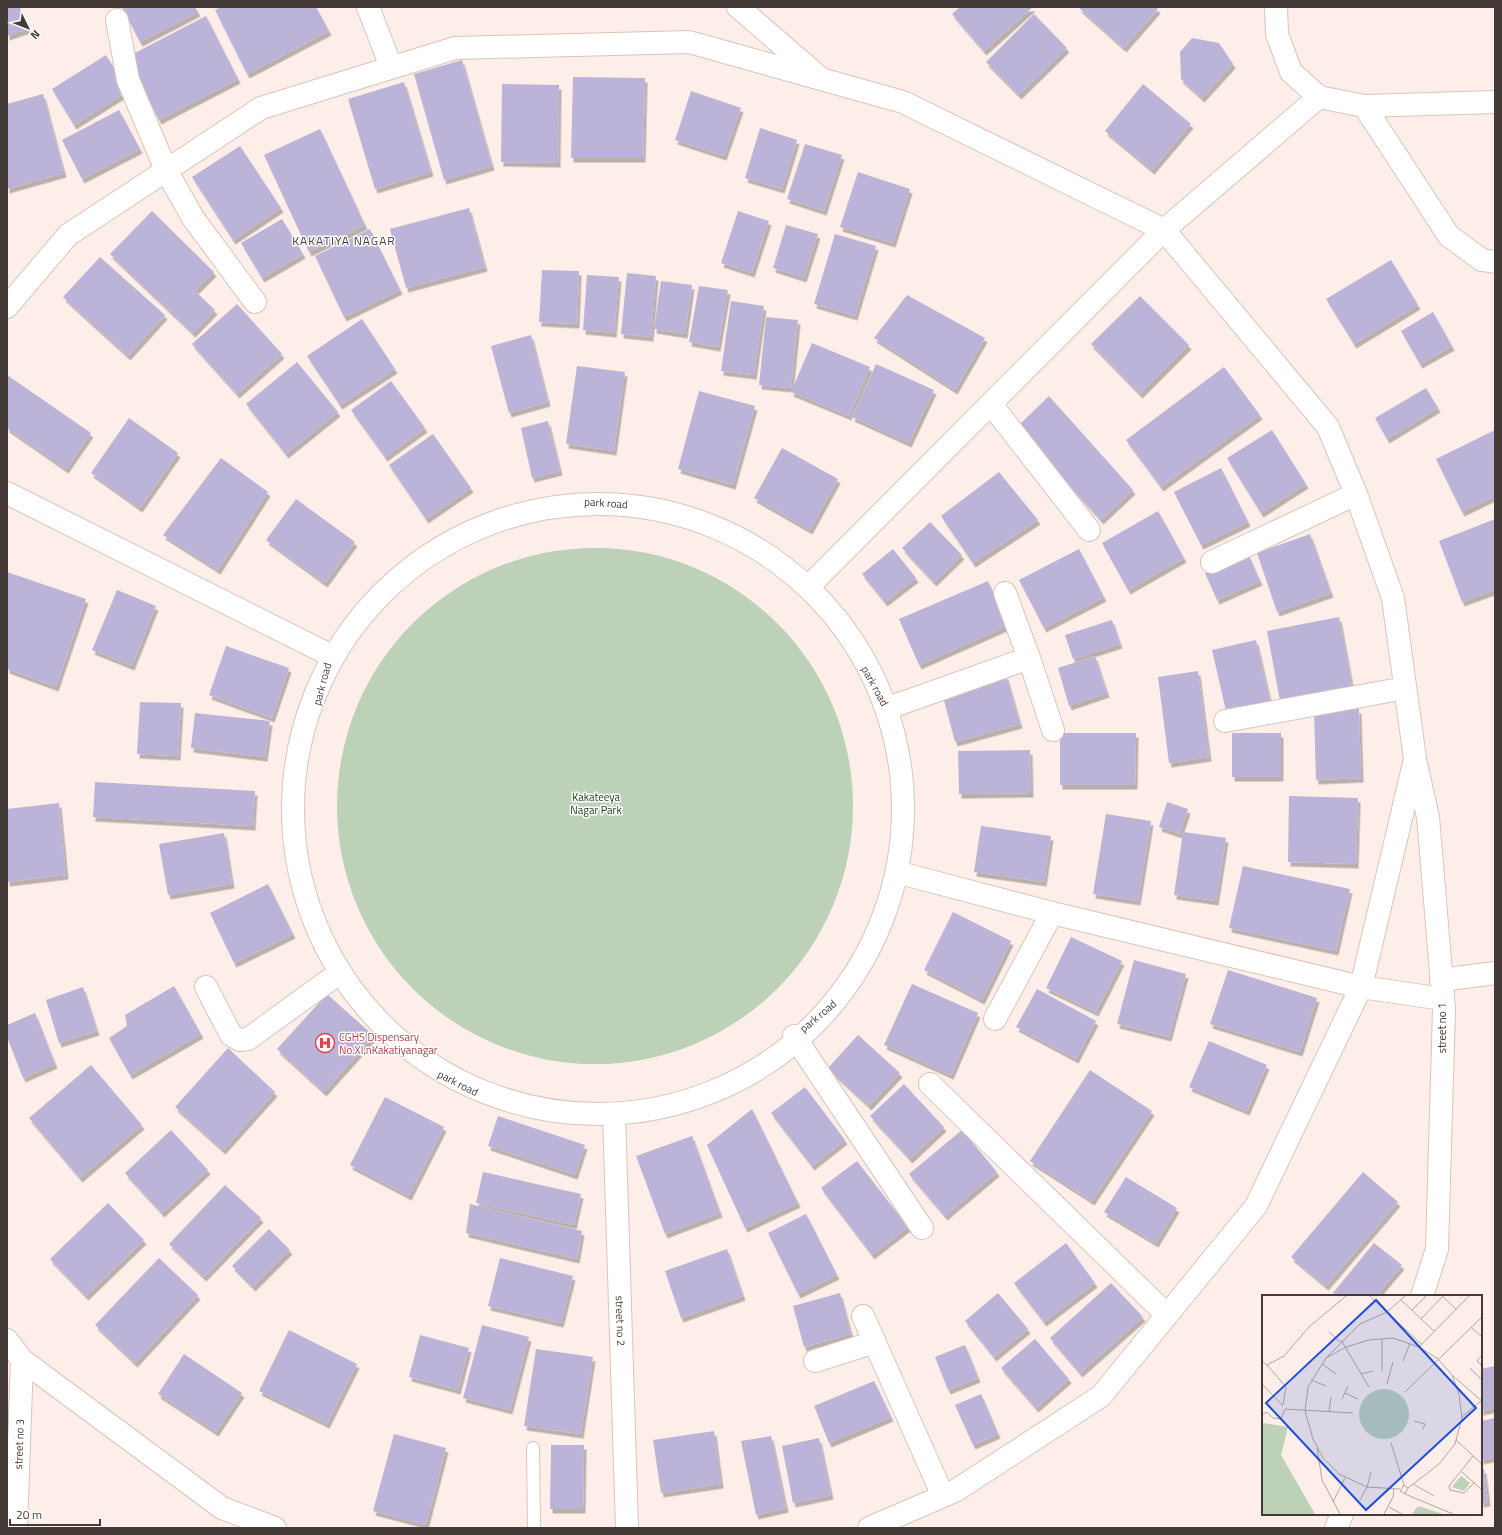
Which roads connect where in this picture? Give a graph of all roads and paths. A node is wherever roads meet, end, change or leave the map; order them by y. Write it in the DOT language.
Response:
graph roads {
  1 [pos="368,7"];
  2 [pos="738,7"];
  3 [pos="1276,7"];
  4 [pos="117,20"];
  5 [pos="391,68"];
  6 [pos="824,80"];
  7 [pos="1320,98"];
  8 [pos="1495,102"];
  9 [pos="1364,106"];
  10 [pos="166,170"];
  11 [pos="1164,230"];
  12 [pos="1495,262"];
  13 [pos="255,302"];
  14 [pos="7,307"];
  15 [pos="991,404"];
  16 [pos="7,493"];
  17 [pos="1356,494"];
  18 [pos="1089,530"];
  19 [pos="1212,562"];
  20 [pos="814,581"];
  21 [pos="1005,593"];
  22 [pos="330,655"];
  23 [pos="1030,658"];
  24 [pos="1405,688"];
  25 [pos="888,708"];
  26 [pos="1225,721"];
  27 [pos="1053,730"];
  28 [pos="1415,759"];
  29 [pos="900,873"];
  30 [pos="1052,913"];
  31 [pos="1495,973"];
  32 [pos="335,976"];
  33 [pos="206,987"];
  34 [pos="1361,987"];
  35 [pos="1442,990"];
  36 [pos="995,1019"];
  37 [pos="794,1036"];
  38 [pos="930,1084"];
  39 [pos="614,1115"];
  40 [pos="922,1228"];
  41 [pos="1422,1295"];
  42 [pos="1167,1315"];
  43 [pos="863,1316"];
  44 [pos="7,1340"];
  45 [pos="875,1342"];
  46 [pos="22,1360"];
  47 [pos="815,1361"];
  48 [pos="533,1448"];
  49 [pos="943,1496"];
  50 [pos="1342,1515"];
  51 [pos="16,1528"];
  52 [pos="275,1528"];
  53 [pos="534,1528"];
  54 [pos="627,1528"];
  55 [pos="869,1528"];
  56 [pos="1336,1528"];
  1 -- 5 [label="street"];
  2 -- 6 [label="street"];
  3 -- 7 [label="street"];
  4 -- 10 [label="street"];
  5 -- 6 [label="street"];
  5 -- 10 [label="street"];
  6 -- 11 [label="street"];
  7 -- 9 [label="street"];
  7 -- 11 [label="street"];
  8 -- 9 [label="street"];
  9 -- 12 [label="street"];
  10 -- 13 [label="street"];
  10 -- 14 [label="street"];
  11 -- 15 [label="street"];
  11 -- 17 [label="street, street no 1"];
  15 -- 18 [label="street"];
  15 -- 20 [label="street"];
  16 -- 22 [label="street"];
  17 -- 19 [label="street"];
  17 -- 24 [label="street, street no 1"];
  20 -- 22 [label="street, park road"];
  20 -- 25 [label="street, park road"];
  21 -- 23 [label="street"];
  22 -- 32 [label="street, park road"];
  23 -- 25 [label="street"];
  23 -- 27 [label="street"];
  24 -- 26 [label="street"];
  24 -- 28 [label="street, street no 1"];
  25 -- 29 [label="street, park road"];
  28 -- 34 [label="street"];
  28 -- 35 [label="street, street no 1"];
  29 -- 30 [label="street"];
  29 -- 37 [label="street, park road"];
  30 -- 34 [label="street"];
  30 -- 36 [label="street"];
  31 -- 35 [label="street"];
  32 -- 33 [label="street"];
  32 -- 39 [label="street, park road"];
  34 -- 35 [label="street"];
  34 -- 42 [label="street"];
  35 -- 41 [label="street, street no 1"];
  37 -- 39 [label="street, park road"];
  37 -- 40 [label="street"];
  38 -- 42 [label="street"];
  39 -- 54 [label="street, street no 2"];
  42 -- 49 [label="street"];
  43 -- 45 [label="street"];
  44 -- 46 [label="street"];
  45 -- 47 [label="street"];
  45 -- 49 [label="street"];
  46 -- 51 [label="street, street no 3"];
  46 -- 52 [label="street"];
  48 -- 53 [label="lane"];
  49 -- 55 [label="street"];
  50 -- 56 [label="street"];
}
